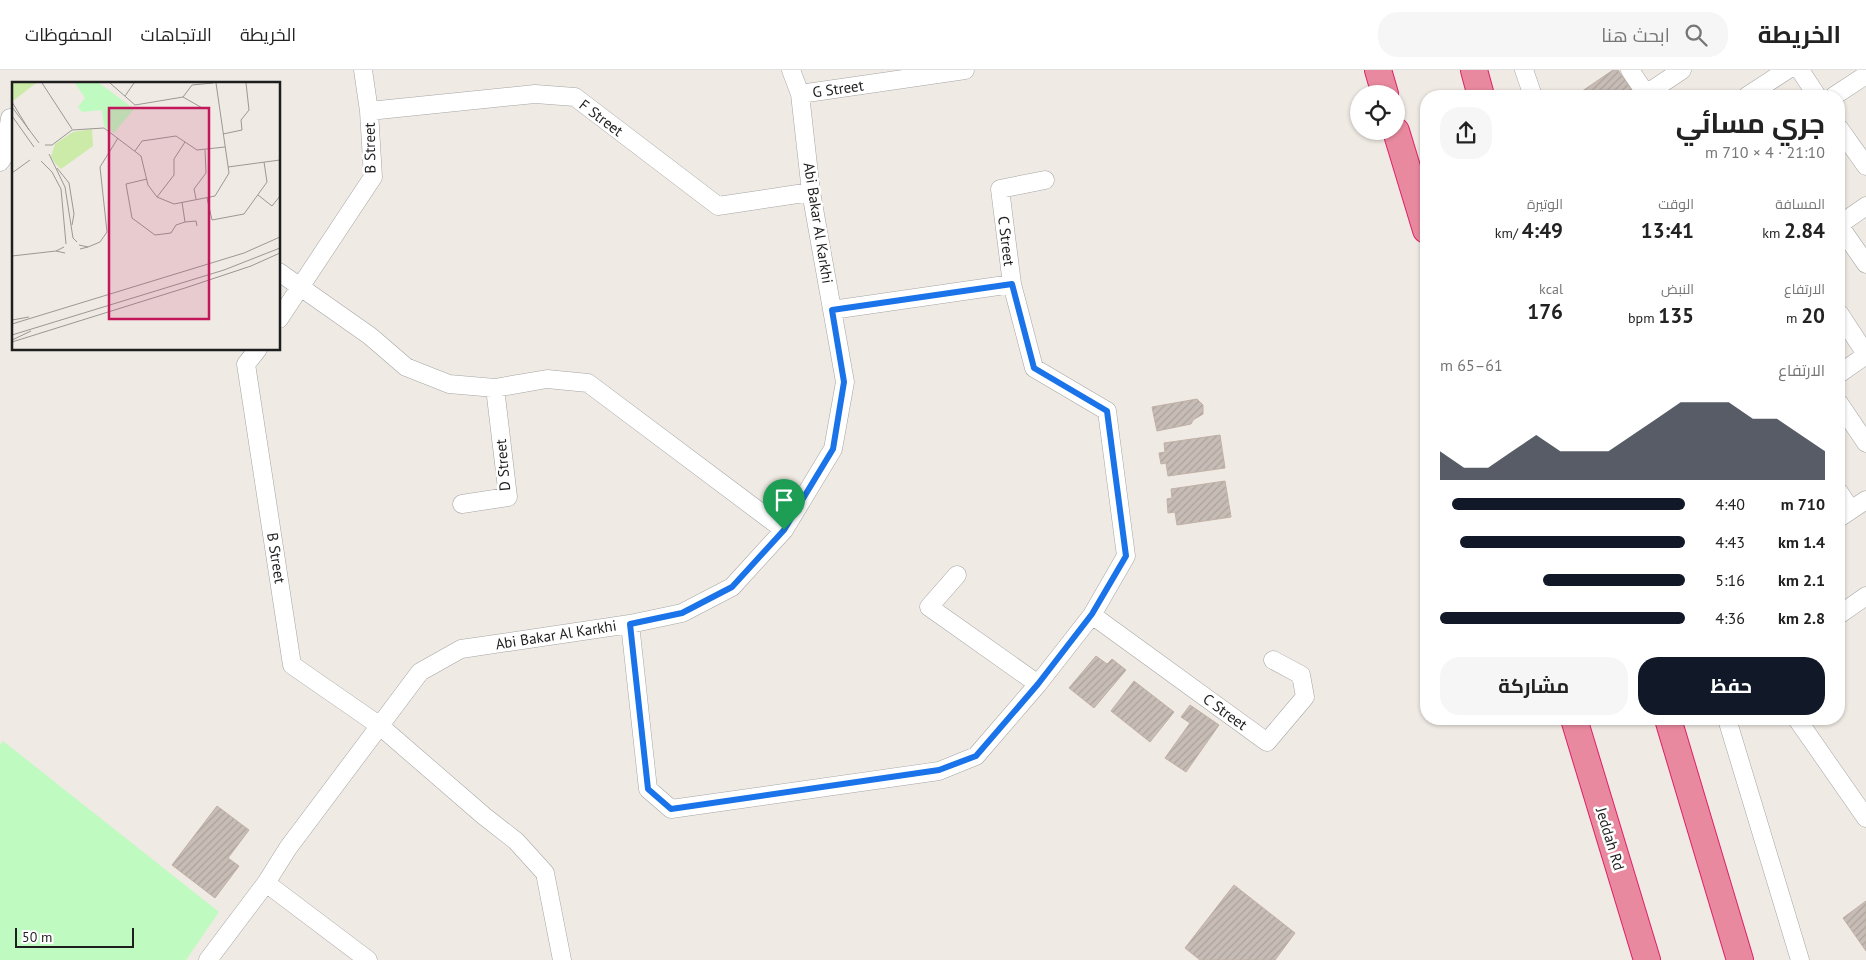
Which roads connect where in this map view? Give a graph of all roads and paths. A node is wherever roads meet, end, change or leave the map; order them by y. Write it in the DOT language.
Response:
graph roads {
  1 [pos="363,70"];
  2 [pos="791,70"];
  3 [pos="965,70"];
  4 [pos="1378,70"];
  5 [pos="1474,70"];
  6 [pos="1524,70"];
  7 [pos="1630,70"];
  8 [pos="1682,70"];
  9 [pos="1786,70"];
  10 [pos="1800,70"];
  11 [pos="1866,75"];
  12 [pos="1382,85"];
  13 [pos="1479,90"];
  14 [pos="1531,90"];
  15 [pos="1643,90"];
  16 [pos="1652,90"];
  17 [pos="1756,90"];
  18 [pos="1813,90"];
  19 [pos="1843,90"];
  20 [pos="800,94"];
  21 [pos="369,111"];
  22 [pos="10,118"];
  23 [pos="1845,136"];
  24 [pos="1399,140"];
  25 [pos="0,162"];
  26 [pos="1866,166"];
  27 [pos="1045,180"];
  28 [pos="811,192"];
  29 [pos="1866,206"];
  30 [pos="1420,210"];
  31 [pos="1845,221"];
  32 [pos="1845,234"];
  33 [pos="1866,264"];
  34 [pos="280,273"];
  35 [pos="1012,284"];
  36 [pos="301,288"];
  37 [pos="832,310"];
  38 [pos="280,318"];
  39 [pos="1845,322"];
  40 [pos="257,350"];
  41 [pos="1866,354"];
  42 [pos="1845,370"];
  43 [pos="495,388"];
  44 [pos="1845,412"];
  45 [pos="1866,443"];
  46 [pos="1866,500"];
  47 [pos="462,504"];
  48 [pos="1845,514"];
  49 [pos="784,530"];
  50 [pos="957,575"];
  51 [pos="1866,596"];
  52 [pos="1845,611"];
  53 [pos="1092,614"];
  54 [pos="630,624"];
  55 [pos="1273,660"];
  56 [pos="1038,684"];
  57 [pos="1576,725"];
  58 [pos="1670,725"];
  59 [pos="1729,725"];
  60 [pos="1801,725"];
  61 [pos="380,726"];
  62 [pos="1866,818"];
  63 [pos="266,883"];
  64 [pos="208,960"];
  65 [pos="368,960"];
  66 [pos="562,960"];
  67 [pos="1647,960"];
  68 [pos="1740,960"];
  69 [pos="1800,960"];
  1 -- 21 [label="street, B Street"];
  2 -- 20 [label="street, Abi Bakar Al Karkhi"];
  3 -- 20 [label="street, G Street"];
  4 -- 12 [label="highway"];
  5 -- 13 [label="highway"];
  6 -- 14 [label="street"];
  7 -- 15 [label="street"];
  8 -- 16 [label="street"];
  9 -- 17 [label="street"];
  10 -- 18 [label="street"];
  11 -- 19 [label="street"];
  20 -- 28 [label="street, Abi Bakar Al Karkhi"];
  21 -- 28 [label="street, F Street"];
  21 -- 36 [label="street, B Street"];
  22 -- 25 [label="street"];
  23 -- 26 [label="street"];
  24 -- 30 [label="highway"];
  27 -- 35 [label="street, C Street"];
  28 -- 37 [label="street, Abi Bakar Al Karkhi"];
  29 -- 31 [label="street"];
  32 -- 33 [label="street"];
  34 -- 36 [label="street"];
  35 -- 37 [label="street"];
  35 -- 53 [label="street, C Street"];
  36 -- 38 [label="street, B Street"];
  36 -- 43 [label="street"];
  37 -- 49 [label="street, Abi Bakar Al Karkhi"];
  39 -- 41 [label="street"];
  40 -- 61 [label="street, B Street"];
  41 -- 42 [label="street"];
  43 -- 47 [label="street, D Street"];
  43 -- 49 [label="street"];
  44 -- 45 [label="street"];
  46 -- 48 [label="street"];
  49 -- 54 [label="street, Abi Bakar Al Karkhi"];
  50 -- 56 [label="street"];
  51 -- 52 [label="street"];
  53 -- 55 [label="street, C Street"];
  53 -- 56 [label="street, C Street"];
  54 -- 56 [label="street, C Street"];
  54 -- 61 [label="street, Abi Bakar Al Karkhi"];
  57 -- 67 [label="highway, Jeddah Rd"];
  58 -- 68 [label="highway"];
  59 -- 69 [label="street"];
  60 -- 62 [label="street"];
  61 -- 63 [label="street, Abi Bakar Al Karkhi"];
  61 -- 66 [label="street, B Street"];
  63 -- 64 [label="street, Abi Bakar Al Karkhi"];
  63 -- 65 [label="street"];
}
